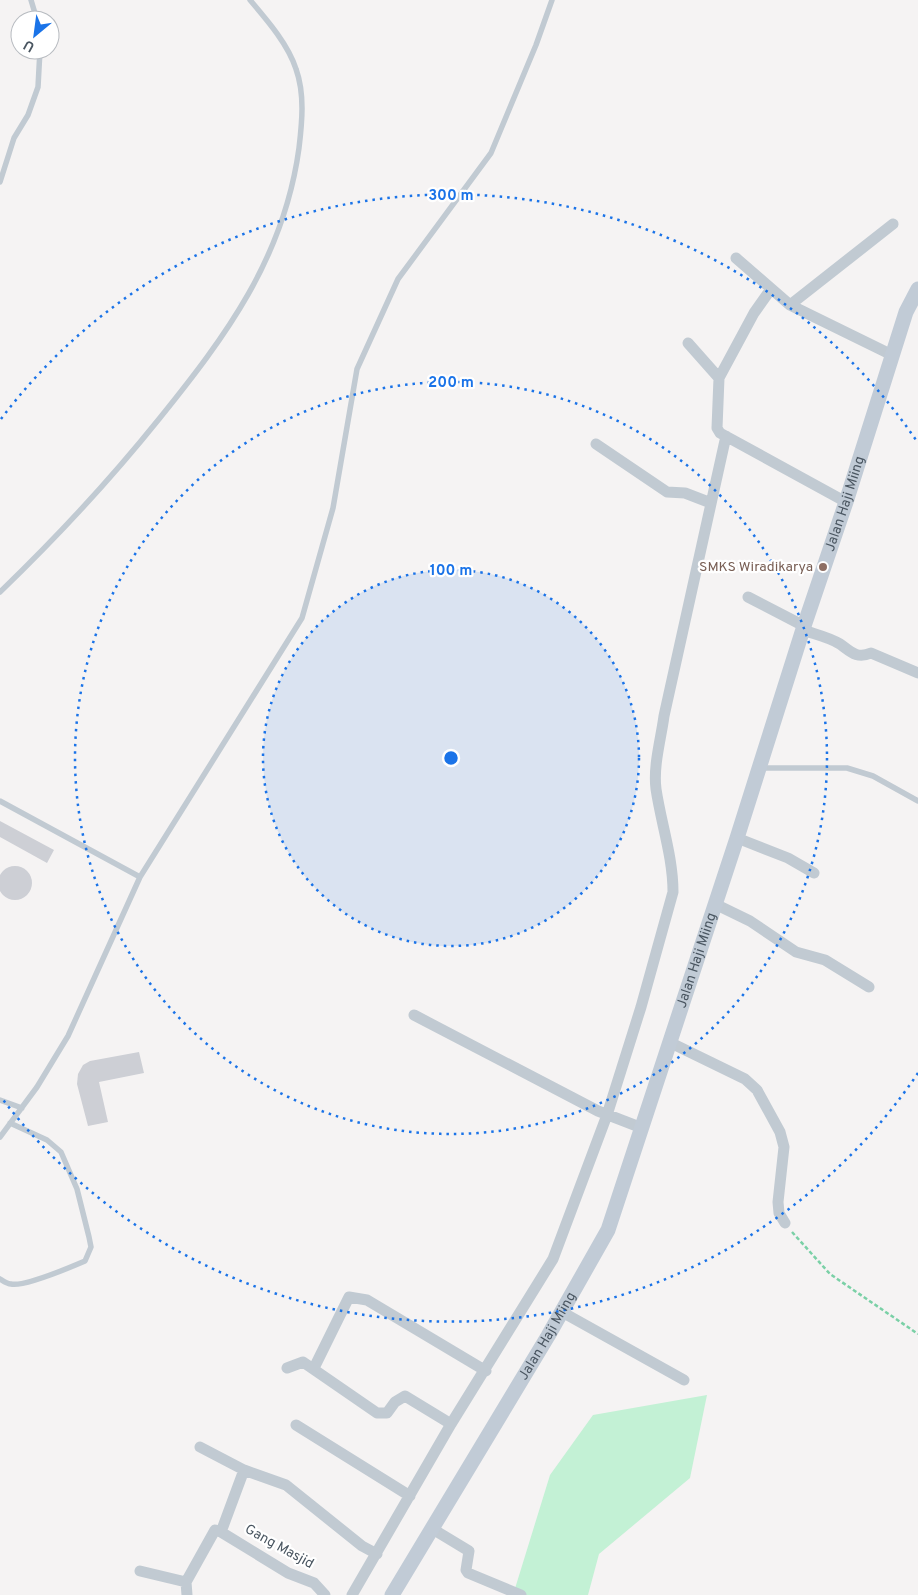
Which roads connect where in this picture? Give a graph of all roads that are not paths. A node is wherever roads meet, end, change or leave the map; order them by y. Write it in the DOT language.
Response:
graph roads {
  1 [pos="250,0"];
  2 [pos="552,0"];
  3 [pos="39,60"];
  4 [pos="0,182"];
  5 [pos="893,224"];
  6 [pos="736,258"];
  7 [pos="771,288"];
  8 [pos="918,289"];
  9 [pos="790,305"];
  10 [pos="688,343"];
  11 [pos="892,355"];
  12 [pos="719,378"];
  13 [pos="726,436"];
  14 [pos="596,444"];
  15 [pos="846,502"];
  16 [pos="711,503"];
  17 [pos="0,592"];
  18 [pos="748,597"];
  19 [pos="803,628"];
  20 [pos="918,673"];
  21 [pos="759,768"];
  22 [pos="0,800"];
  23 [pos="918,800"];
  24 [pos="737,838"];
  25 [pos="814,873"];
  26 [pos="140,877"];
  27 [pos="715,904"];
  28 [pos="869,987"];
  29 [pos="414,1015"];
  30 [pos="669,1042"];
  31 [pos="0,1100"];
  32 [pos="22,1108"];
  33 [pos="607,1115"];
  34 [pos="10,1123"];
  35 [pos="642,1128"];
  36 [pos="0,1137"];
  37 [pos="785,1223"];
  38 [pos="0,1279"];
  39 [pos="562,1312"];
  40 [pos="287,1368"];
  41 [pos="314,1368"];
  42 [pos="486,1370"];
  43 [pos="684,1380"];
  44 [pos="451,1424"];
  45 [pos="296,1425"];
  46 [pos="200,1447"];
  47 [pos="244,1470"];
  48 [pos="410,1496"];
  49 [pos="431,1528"];
  50 [pos="218,1531"];
  51 [pos="377,1554"];
  52 [pos="140,1571"];
  53 [pos="186,1582"];
  54 [pos="187,1595"];
  55 [pos="325,1595"];
  56 [pos="352,1595"];
  57 [pos="392,1595"];
  58 [pos="521,1595"];
  1 -- 17 [label="lane"];
  2 -- 26 [label="lane"];
  3 -- 4 [label="lane"];
  5 -- 9 [label="street"];
  6 -- 7 [label="street"];
  7 -- 9 [label="street"];
  7 -- 12 [label="street"];
  8 -- 11 [label="main road, Jalan Haji Miing"];
  9 -- 11 [label="street"];
  10 -- 12 [label="street"];
  11 -- 15 [label="main road, Jalan Haji Miing"];
  12 -- 13 [label="street"];
  13 -- 15 [label="street"];
  13 -- 16 [label="street"];
  14 -- 16 [label="street"];
  15 -- 19 [label="main road, Jalan Haji Miing"];
  16 -- 33 [label="street"];
  18 -- 19 [label="street"];
  19 -- 20 [label="street"];
  19 -- 21 [label="main road, Jalan Haji Miing"];
  21 -- 23 [label="lane"];
  21 -- 24 [label="main road, Jalan Haji Miing"];
  22 -- 26 [label="lane"];
  24 -- 25 [label="street"];
  24 -- 27 [label="main road, Jalan Haji Miing"];
  26 -- 32 [label="lane"];
  27 -- 28 [label="street"];
  27 -- 30 [label="main road, Jalan Haji Miing"];
  29 -- 33 [label="street"];
  30 -- 35 [label="main road, Jalan Haji Miing"];
  30 -- 37 [label="street"];
  31 -- 32 [label="lane"];
  32 -- 34 [label="lane"];
  33 -- 35 [label="street"];
  33 -- 42 [label="street"];
  34 -- 36 [label="lane"];
  34 -- 38 [label="lane"];
  35 -- 39 [label="main road, Jalan Haji Miing"];
  39 -- 43 [label="street"];
  39 -- 49 [label="main road, Jalan Haji Miing"];
  40 -- 41 [label="street"];
  41 -- 42 [label="street"];
  41 -- 44 [label="street"];
  42 -- 44 [label="street"];
  44 -- 48 [label="street"];
  45 -- 48 [label="street"];
  46 -- 47 [label="street"];
  47 -- 50 [label="street"];
  47 -- 51 [label="street"];
  48 -- 51 [label="street"];
  49 -- 57 [label="main road, Jalan Haji Miing"];
  49 -- 58 [label="street"];
  50 -- 53 [label="street"];
  50 -- 55 [label="street, Gang Masjid"];
  51 -- 56 [label="street"];
  52 -- 53 [label="street"];
  53 -- 54 [label="street"];
}
